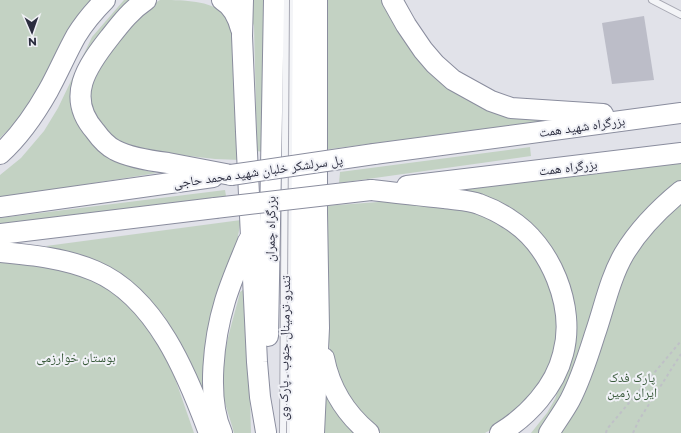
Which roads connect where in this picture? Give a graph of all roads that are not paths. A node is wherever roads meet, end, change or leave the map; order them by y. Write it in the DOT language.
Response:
graph roads {
  1 [pos="105,0"];
  2 [pos="146,0"];
  3 [pos="222,0"];
  4 [pos="243,0"];
  5 [pos="274,0"];
  6 [pos="286,0"];
  7 [pos="293,0"];
  8 [pos="303,0"];
  9 [pos="317,0"];
  10 [pos="392,0"];
  11 [pos="652,0"];
  12 [pos="681,15"];
  13 [pos="242,36"];
  14 [pos="681,113"];
  15 [pos="647,117"];
  16 [pos="516,135"];
  17 [pos="681,153"];
  18 [pos="0,154"];
  19 [pos="230,175"];
  20 [pos="371,190"];
  21 [pos="681,191"];
  22 [pos="0,207"];
  23 [pos="0,234"];
  24 [pos="251,236"];
  25 [pos="0,252"];
  26 [pos="319,328"];
  27 [pos="563,412"];
  28 [pos="209,433"];
  29 [pos="222,433"];
  30 [pos="272,433"];
  31 [pos="290,433"];
  32 [pos="300,433"];
  33 [pos="314,433"];
  34 [pos="369,433"];
  35 [pos="500,433"];
  36 [pos="539,433"];
  37 [pos="549,433"];
  1 -- 18 [label="highway"];
  2 -- 19 [label="highway"];
  3 -- 13 [label="highway"];
  4 -- 13 [label="highway"];
  5 -- 30 [label="highway, بزرگراه چمران"];
  6 -- 30 [label="lane, تندرو ترمینال جنوب ـ پارک وی"];
  7 -- 31 [label="lane"];
  8 -- 32 [label="highway"];
  9 -- 26 [label="highway"];
  10 -- 15 [label="highway"];
  11 -- 12 [label="lane"];
  13 -- 24 [label="highway"];
  14 -- 15 [label="highway"];
  15 -- 16 [label="highway, بزرگراه شهید همت"];
  16 -- 19 [label="highway, پل سرلشکر خلبان شهید محمد حاجی, bridge"];
  17 -- 20 [label="highway, بزرگراه همت"];
  19 -- 22 [label="highway, پل سرلشکر خلبان شهید محمد حاجی"];
  20 -- 23 [label="highway, bridge"];
  20 -- 35 [label="highway"];
  21 -- 27 [label="highway"];
  24 -- 29 [label="highway"];
  24 -- 30 [label="highway"];
  25 -- 28 [label="highway"];
  26 -- 33 [label="highway"];
  26 -- 34 [label="highway"];
  27 -- 36 [label="highway"];
  27 -- 37 [label="highway"];
}
